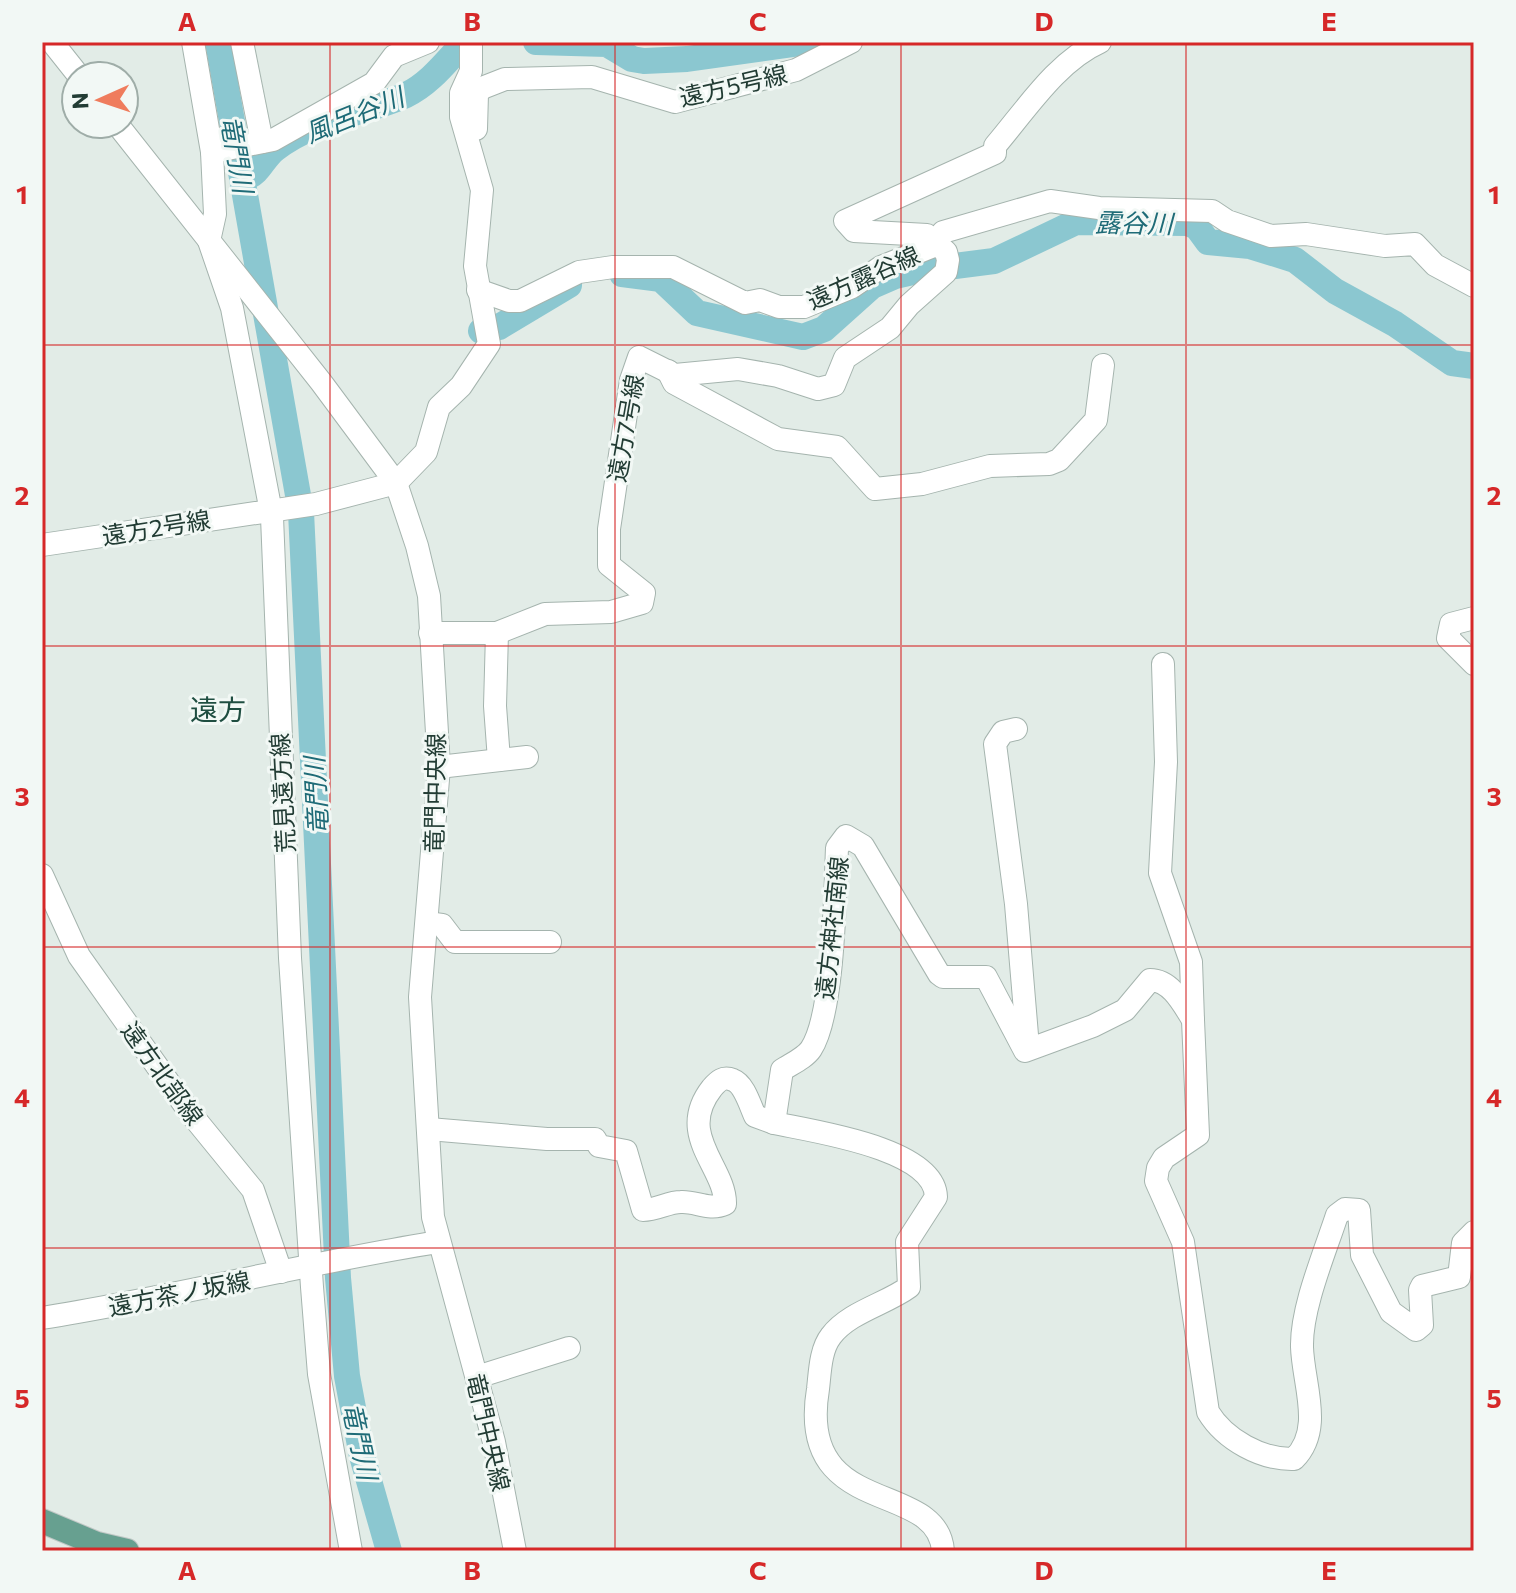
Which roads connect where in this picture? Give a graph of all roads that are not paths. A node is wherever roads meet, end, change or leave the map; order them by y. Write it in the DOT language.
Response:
graph roads {
  1 [pos="52,42"];
  2 [pos="193,42"];
  3 [pos="242,42"];
  4 [pos="428,42"];
  5 [pos="471,42"];
  6 [pos="851,42"];
  7 [pos="1100,42"];
  8 [pos="66,60"];
  9 [pos="129,140"];
  10 [pos="260,143"];
  11 [pos="470,145"];
  12 [pos="214,152"];
  13 [pos="936,245"];
  14 [pos="215,250"];
  15 [pos="1474,286"];
  16 [pos="478,290"];
  17 [pos="1103,365"];
  18 [pos="668,371"];
  19 [pos="396,483"];
  20 [pos="270,510"];
  21 [pos="42,545"];
  22 [pos="1474,618"];
  23 [pos="430,633"];
  24 [pos="497,633"];
  25 [pos="1163,664"];
  26 [pos="1474,664"];
  27 [pos="1016,729"];
  28 [pos="527,757"];
  29 [pos="499,760"];
  30 [pos="439,767"];
  31 [pos="42,875"];
  32 [pos="48,906"];
  33 [pos="427,923"];
  34 [pos="550,942"];
  35 [pos="1193,1020"];
  36 [pos="1029,1052"];
  37 [pos="774,1123"];
  38 [pos="429,1129"];
  39 [pos="1474,1232"];
  40 [pos="438,1242"];
  41 [pos="312,1263"];
  42 [pos="281,1272"];
  43 [pos="42,1318"];
  44 [pos="569,1348"];
  45 [pos="477,1377"];
  46 [pos="42,1521"];
  47 [pos="127,1551"];
  48 [pos="351,1551"];
  49 [pos="515,1551"];
  50 [pos="943,1551"];
  1 -- 8 [label="street"];
  2 -- 12 [label="street, 荒見遠方線"];
  3 -- 10 [label="street"];
  4 -- 10 [label="street"];
  5 -- 11 [label="street"];
  6 -- 11 [label="street, 遠方5号線"];
  7 -- 13 [label="street"];
  9 -- 14 [label="street, 竜門中央線"];
  10 -- 12 [label="street"];
  11 -- 16 [label="street"];
  12 -- 14 [label="street, 荒見遠方線"];
  13 -- 15 [label="street, 遠方露谷線"];
  13 -- 16 [label="street, 遠方露谷線"];
  13 -- 18 [label="street"];
  14 -- 19 [label="street, 竜門中央線"];
  14 -- 20 [label="street, 荒見遠方線"];
  16 -- 19 [label="street"];
  17 -- 18 [label="street, 遠方7号線"];
  18 -- 24 [label="street, 遠方7号線"];
  19 -- 20 [label="street, 遠方2号線"];
  19 -- 23 [label="street, 竜門中央線"];
  20 -- 21 [label="street, 遠方2号線"];
  20 -- 41 [label="street, 荒見遠方線"];
  22 -- 26 [label="street"];
  23 -- 24 [label="street, 遠方7号線"];
  23 -- 30 [label="street, 竜門中央線"];
  24 -- 29 [label="street"];
  25 -- 35 [label="street"];
  27 -- 36 [label="street"];
  28 -- 29 [label="street"];
  29 -- 30 [label="street"];
  30 -- 33 [label="street, 竜門中央線"];
  31 -- 32 [label="street, 遠方北部線"];
  32 -- 42 [label="street, 遠方北部線"];
  33 -- 34 [label="street"];
  33 -- 38 [label="street, 竜門中央線"];
  35 -- 36 [label="street"];
  35 -- 39 [label="street"];
  36 -- 37 [label="street, 遠方神社南線"];
  37 -- 38 [label="street"];
  37 -- 50 [label="street"];
  38 -- 40 [label="street, 竜門中央線"];
  40 -- 41 [label="street, 遠方茶ノ坂線"];
  40 -- 45 [label="street, 竜門中央線"];
  41 -- 42 [label="street, 遠方茶ノ坂線"];
  41 -- 48 [label="street, 荒見遠方線"];
  42 -- 43 [label="street, 遠方茶ノ坂線"];
  44 -- 45 [label="street"];
  45 -- 49 [label="street, 竜門中央線"];
  46 -- 47 [label="main road"];
}
